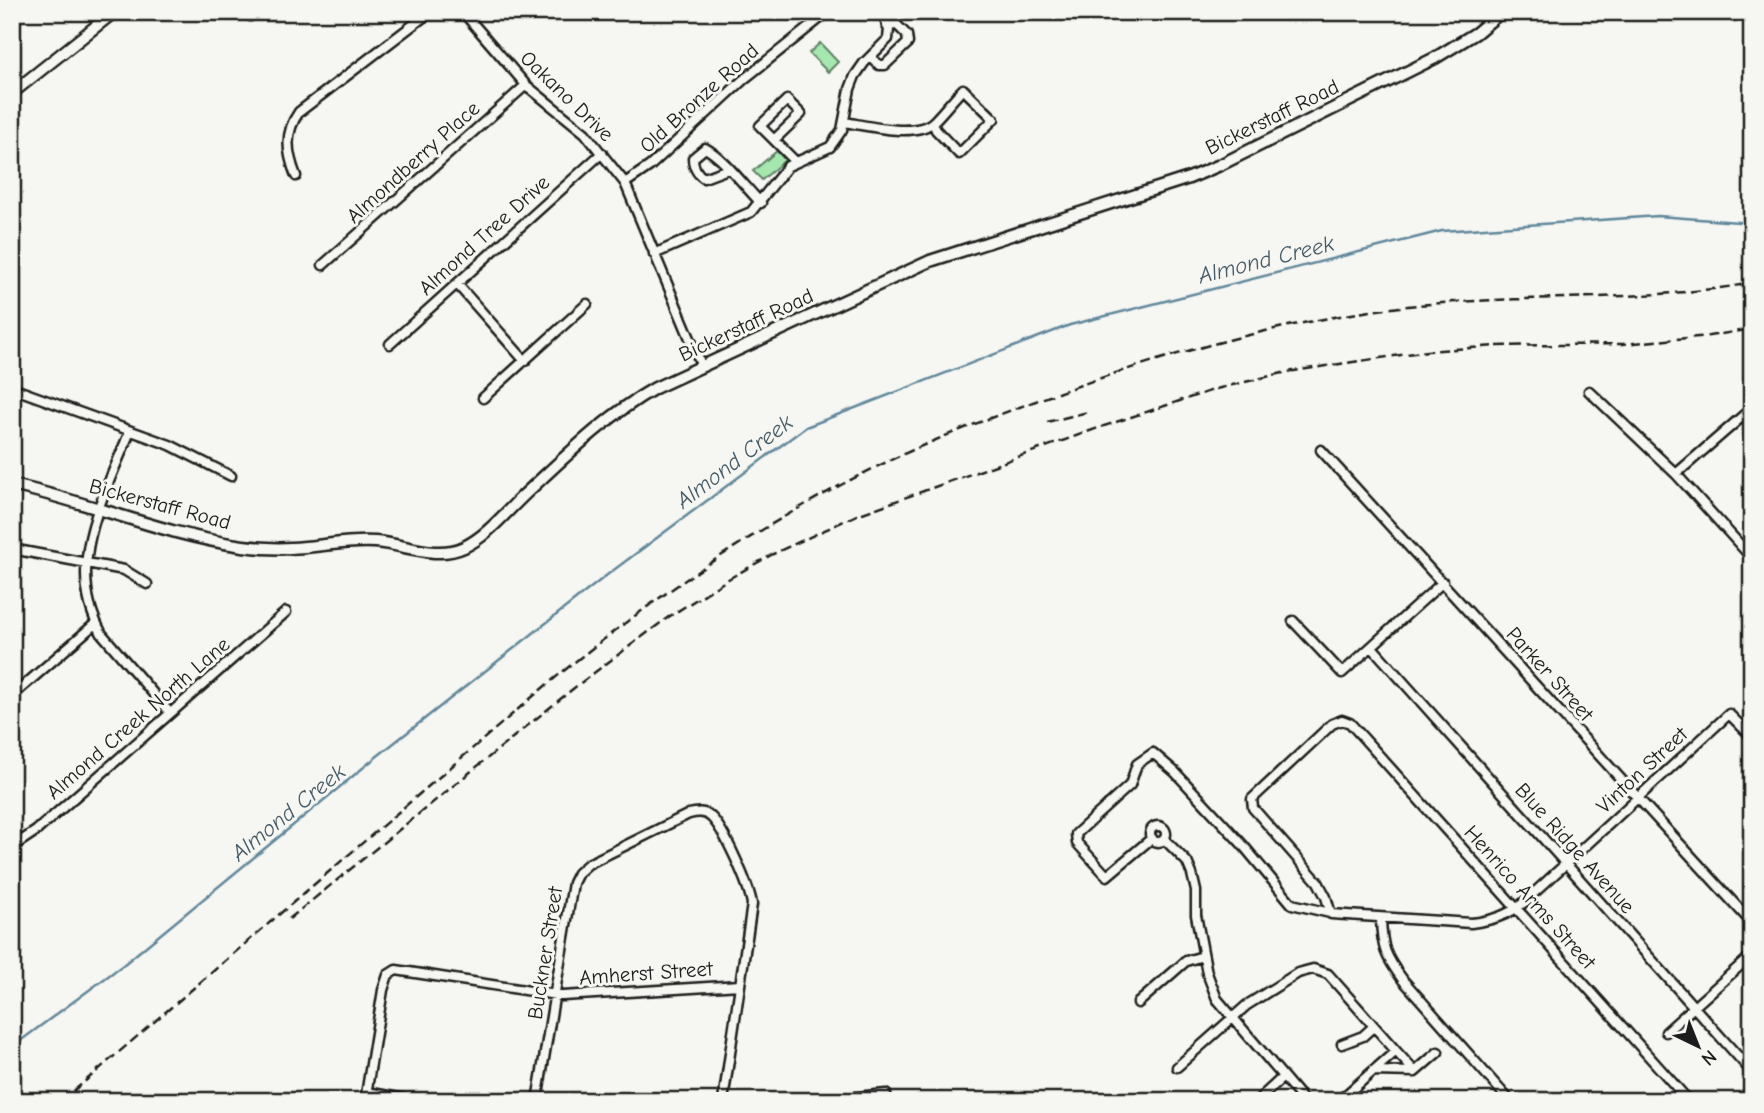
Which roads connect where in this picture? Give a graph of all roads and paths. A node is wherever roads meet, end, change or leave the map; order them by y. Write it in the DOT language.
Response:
graph roads {
  1 [pos="114,12"];
  2 [pos="429,12"];
  3 [pos="463,12"];
  4 [pos="828,12"];
  5 [pos="882,12"];
  6 [pos="1501,12"];
  7 [pos="887,26"];
  8 [pos="871,57"];
  9 [pos="526,85"];
  10 [pos="12,93"];
  11 [pos="844,121"];
  12 [pos="933,123"];
  13 [pos="774,140"];
  14 [pos="602,153"];
  15 [pos="795,161"];
  16 [pos="728,169"];
  17 [pos="296,176"];
  18 [pos="625,183"];
  19 [pos="761,203"];
  20 [pos="654,254"];
  21 [pos="323,265"];
  22 [pos="457,284"];
  23 [pos="587,304"];
  24 [pos="390,344"];
  25 [pos="525,361"];
  26 [pos="702,367"];
  27 [pos="12,388"];
  28 [pos="1589,391"];
  29 [pos="483,398"];
  30 [pos="1752,408"];
  31 [pos="130,431"];
  32 [pos="1321,450"];
  33 [pos="1676,474"];
  34 [pos="231,477"];
  35 [pos="12,485"];
  36 [pos="100,509"];
  37 [pos="1752,539"];
  38 [pos="1743,547"];
  39 [pos="12,549"];
  40 [pos="1752,558"];
  41 [pos="86,562"];
  42 [pos="1443,582"];
  43 [pos="147,584"];
  44 [pos="286,612"];
  45 [pos="1293,621"];
  46 [pos="96,623"];
  47 [pos="1371,647"];
  48 [pos="12,696"];
  49 [pos="170,713"];
  50 [pos="1752,737"];
  51 [pos="1639,797"];
  52 [pos="1152,838"];
  53 [pos="1164,839"];
  54 [pos="12,847"];
  55 [pos="1565,863"];
  56 [pos="1516,908"];
  57 [pos="1330,913"];
  58 [pos="1381,919"];
  59 [pos="1752,923"];
  60 [pos="1203,956"];
  61 [pos="1752,956"];
  62 [pos="740,985"];
  63 [pos="556,995"];
  64 [pos="1138,1003"];
  65 [pos="1693,1007"];
  66 [pos="1232,1018"];
  67 [pos="1374,1026"];
  68 [pos="1666,1032"];
  69 [pos="1342,1044"];
  70 [pos="1396,1051"];
  71 [pos="1438,1052"];
  72 [pos="1177,1067"];
  73 [pos="1373,1071"];
  74 [pos="1415,1072"];
  75 [pos="1752,1072"];
  76 [pos="1283,1077"];
  77 [pos="886,1094"];
  78 [pos="366,1097"];
  79 [pos="415,1101"];
  80 [pos="537,1101"];
  81 [pos="723,1101"];
  82 [pos="816,1101"];
  83 [pos="1257,1101"];
  84 [pos="1304,1101"];
  85 [pos="1339,1101"];
  86 [pos="1510,1101"];
  87 [pos="1689,1101"];
  1 -- 10 [label="street"];
  2 -- 17 [label="street"];
  3 -- 9 [label="street, Oakano Drive"];
  4 -- 18 [label="street, Old Bronze Road"];
  5 -- 7 [label="street"];
  6 -- 26 [label="street, Bickerstaff Road"];
  7 -- 8 [label="street"];
  7 -- 8 [label="street"];
  8 -- 11 [label="street"];
  9 -- 14 [label="street, Oakano Drive"];
  9 -- 21 [label="street, Almondberry Place"];
  11 -- 12 [label="street"];
  11 -- 15 [label="street"];
  12 -- 12 [label="street"];
  13 -- 13 [label="street"];
  13 -- 15 [label="street"];
  14 -- 18 [label="street, Oakano Drive"];
  14 -- 22 [label="street, Almond Tree Drive"];
  15 -- 19 [label="street"];
  16 -- 19 [label="street"];
  18 -- 20 [label="street, Oakano Drive"];
  19 -- 20 [label="street"];
  20 -- 26 [label="street, Oakano Drive"];
  22 -- 24 [label="street, Almond Tree Drive"];
  22 -- 25 [label="street"];
  23 -- 25 [label="street"];
  25 -- 29 [label="street"];
  26 -- 36 [label="street, Bickerstaff Road"];
  27 -- 31 [label="street"];
  28 -- 33 [label="street"];
  30 -- 33 [label="street"];
  31 -- 34 [label="street"];
  31 -- 36 [label="street"];
  32 -- 42 [label="street, Parker Street"];
  33 -- 38 [label="street"];
  35 -- 36 [label="street, Bickerstaff Road"];
  36 -- 41 [label="street"];
  37 -- 38 [label="street"];
  38 -- 40 [label="street"];
  39 -- 41 [label="street"];
  41 -- 43 [label="street"];
  41 -- 46 [label="street"];
  42 -- 47 [label="street"];
  42 -- 51 [label="street, Parker Street"];
  44 -- 49 [label="street, Almond Creek North Lane"];
  45 -- 47 [label="street"];
  46 -- 48 [label="street"];
  46 -- 49 [label="street"];
  47 -- 55 [label="street, Blue Ridge Avenue"];
  49 -- 54 [label="street, Almond Creek North Lane"];
  50 -- 51 [label="street, Vinton Street"];
  51 -- 55 [label="street, Vinton Street"];
  51 -- 59 [label="street, Parker Street"];
  52 -- 53 [label="street"];
  52 -- 53 [label="street"];
  52 -- 57 [label="street"];
  53 -- 60 [label="street"];
  55 -- 56 [label="street, Vinton Street"];
  55 -- 65 [label="street, Blue Ridge Avenue"];
  56 -- 57 [label="street, Henrico Arms Street"];
  56 -- 58 [label="street"];
  56 -- 87 [label="street, Henrico Arms Street"];
  57 -- 58 [label="street"];
  58 -- 86 [label="street"];
  60 -- 64 [label="street"];
  60 -- 66 [label="street"];
  61 -- 65 [label="street"];
  62 -- 63 [label="street, Amherst Street"];
  62 -- 63 [label="street, Buckner Street"];
  62 -- 81 [label="street"];
  63 -- 78 [label="street, Amherst Street"];
  63 -- 80 [label="street, Buckner Street"];
  65 -- 68 [label="street"];
  65 -- 75 [label="street, Blue Ridge Avenue"];
  66 -- 67 [label="street"];
  66 -- 72 [label="street"];
  66 -- 76 [label="street"];
  67 -- 69 [label="street"];
  67 -- 70 [label="street"];
  70 -- 73 [label="street"];
  70 -- 74 [label="street"];
  71 -- 74 [label="street"];
  73 -- 74 [label="street"];
  73 -- 85 [label="street"];
  76 -- 83 [label="street"];
  76 -- 84 [label="street"];
  77 -- 82 [label="street"];
  78 -- 79 [label="street"];
}
